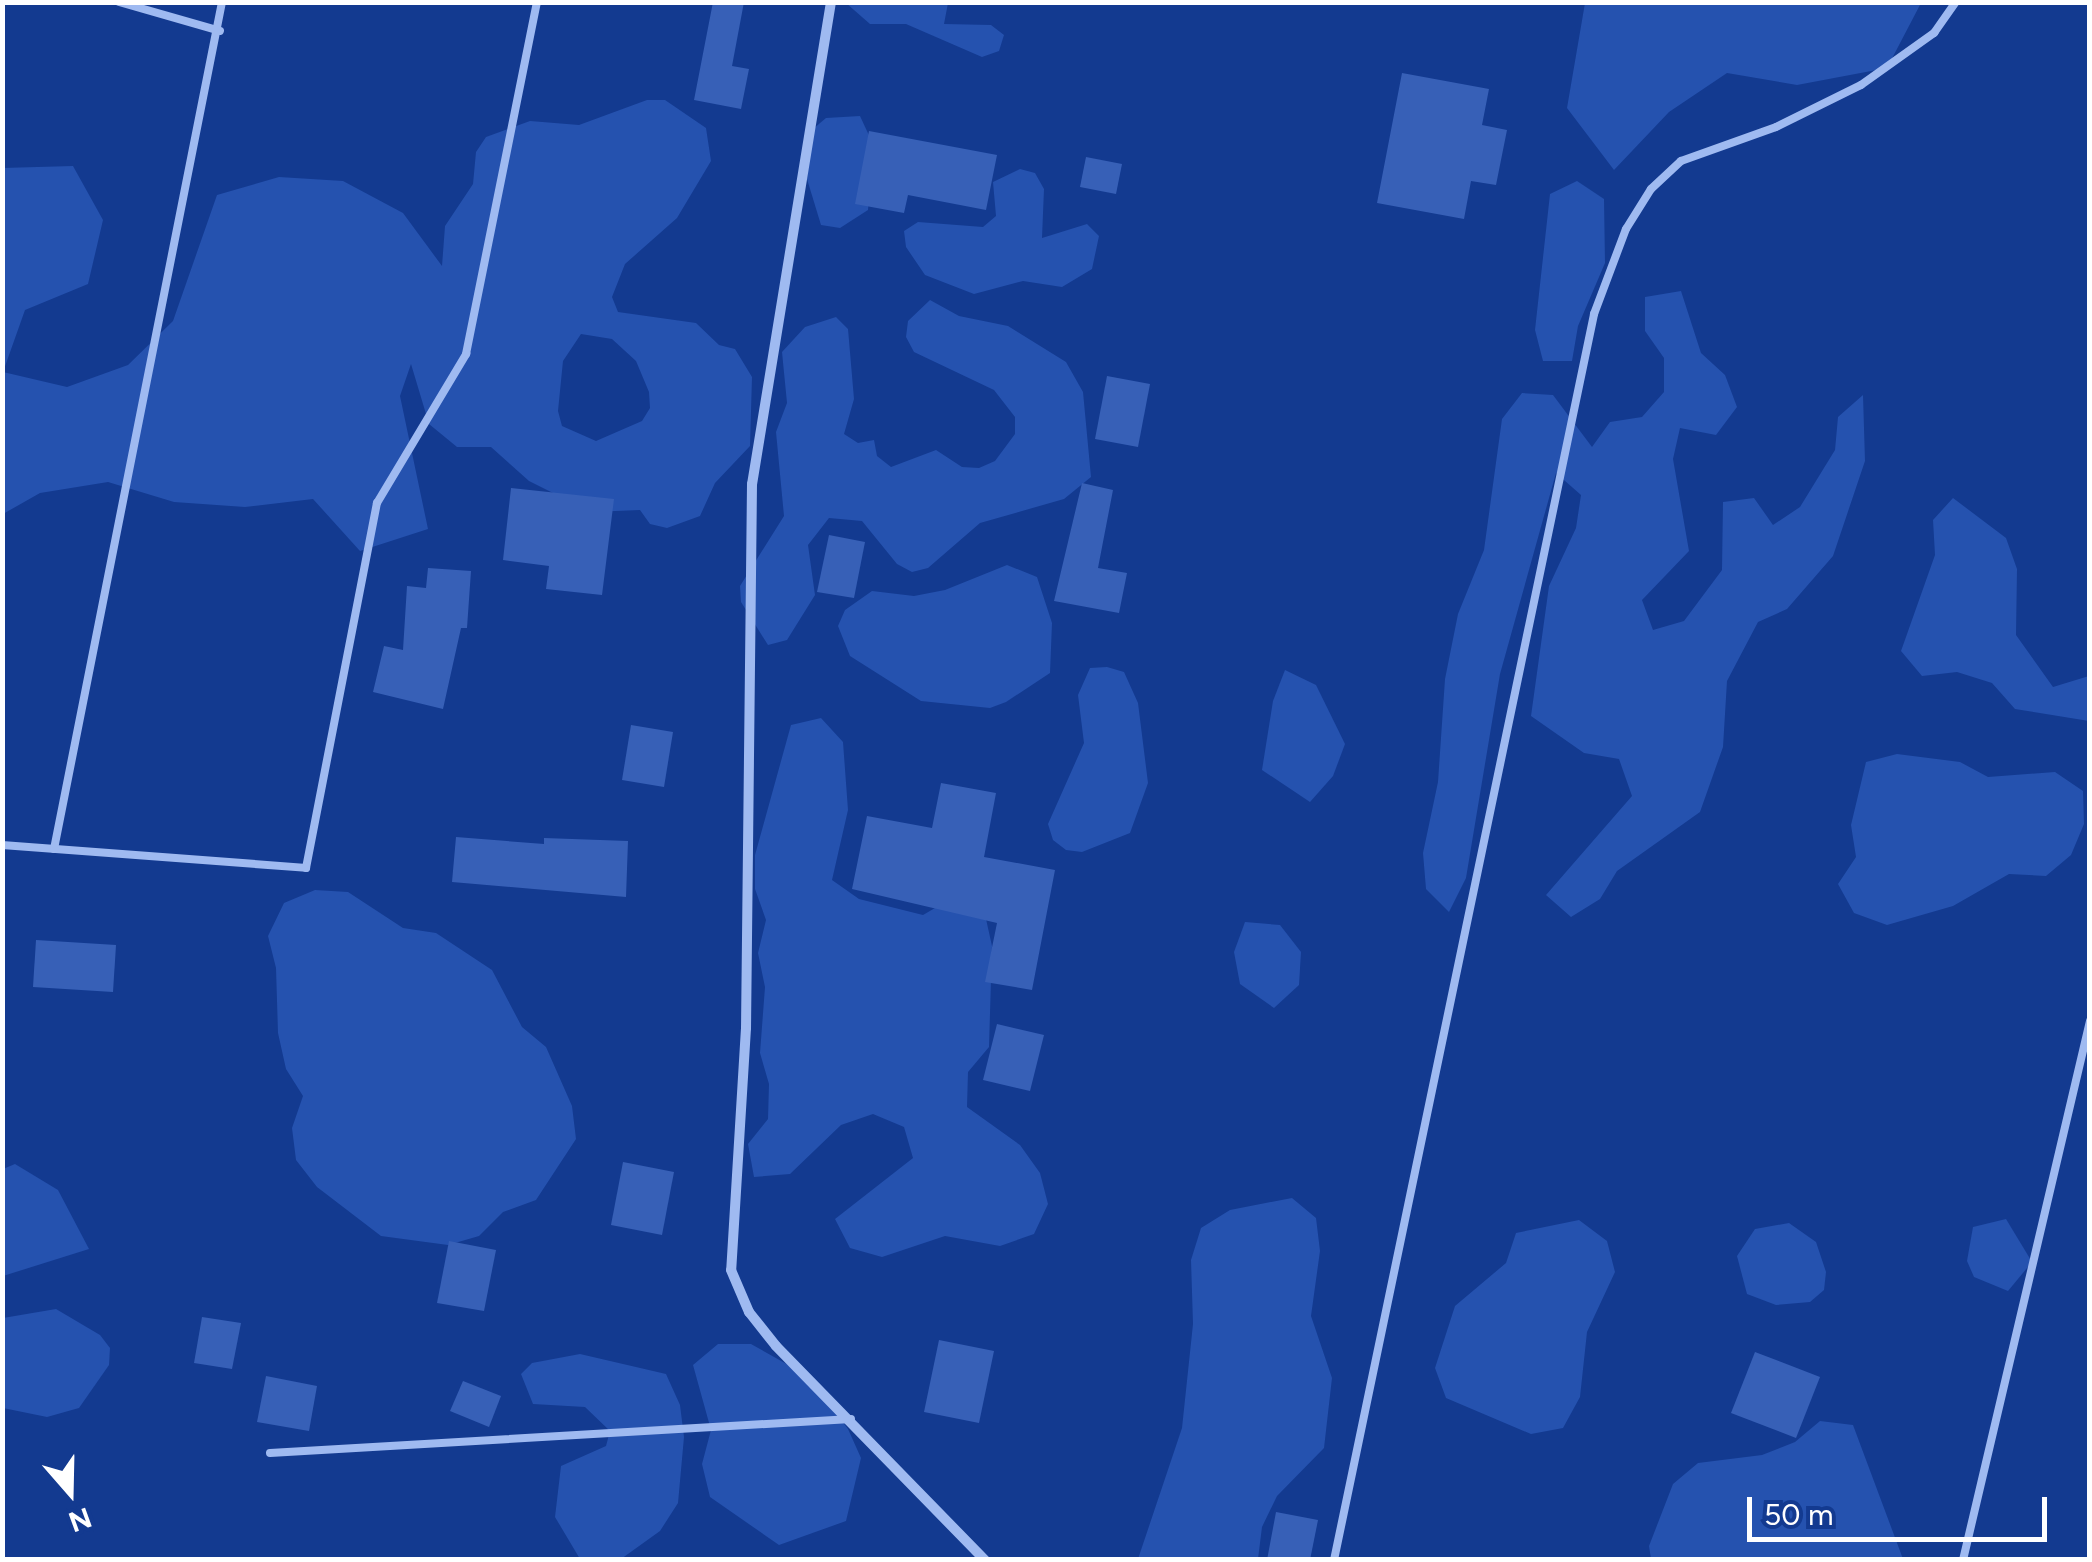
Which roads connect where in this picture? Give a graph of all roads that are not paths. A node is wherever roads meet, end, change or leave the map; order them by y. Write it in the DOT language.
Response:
graph roads {
  1 [pos="119,2"];
  2 [pos="222,2"];
  3 [pos="538,2"];
  4 [pos="831,2"];
  5 [pos="1956,2"];
  6 [pos="220,31"];
  7 [pos="2,844"];
  8 [pos="54,849"];
  9 [pos="2090,1022"];
  10 [pos="851,1419"];
  11 [pos="270,1453"];
  12 [pos="986,1560"];
  13 [pos="1334,1560"];
  14 [pos="1963,1560"];
  1 -- 6 [label="lane"];
  2 -- 6 [label="lane"];
  3 -- 8 [label="lane"];
  4 -- 10 [label="street"];
  5 -- 13 [label="lane"];
  6 -- 8 [label="lane"];
  7 -- 8 [label="lane"];
  9 -- 14 [label="lane"];
  10 -- 11 [label="lane"];
  10 -- 12 [label="street"];
}
